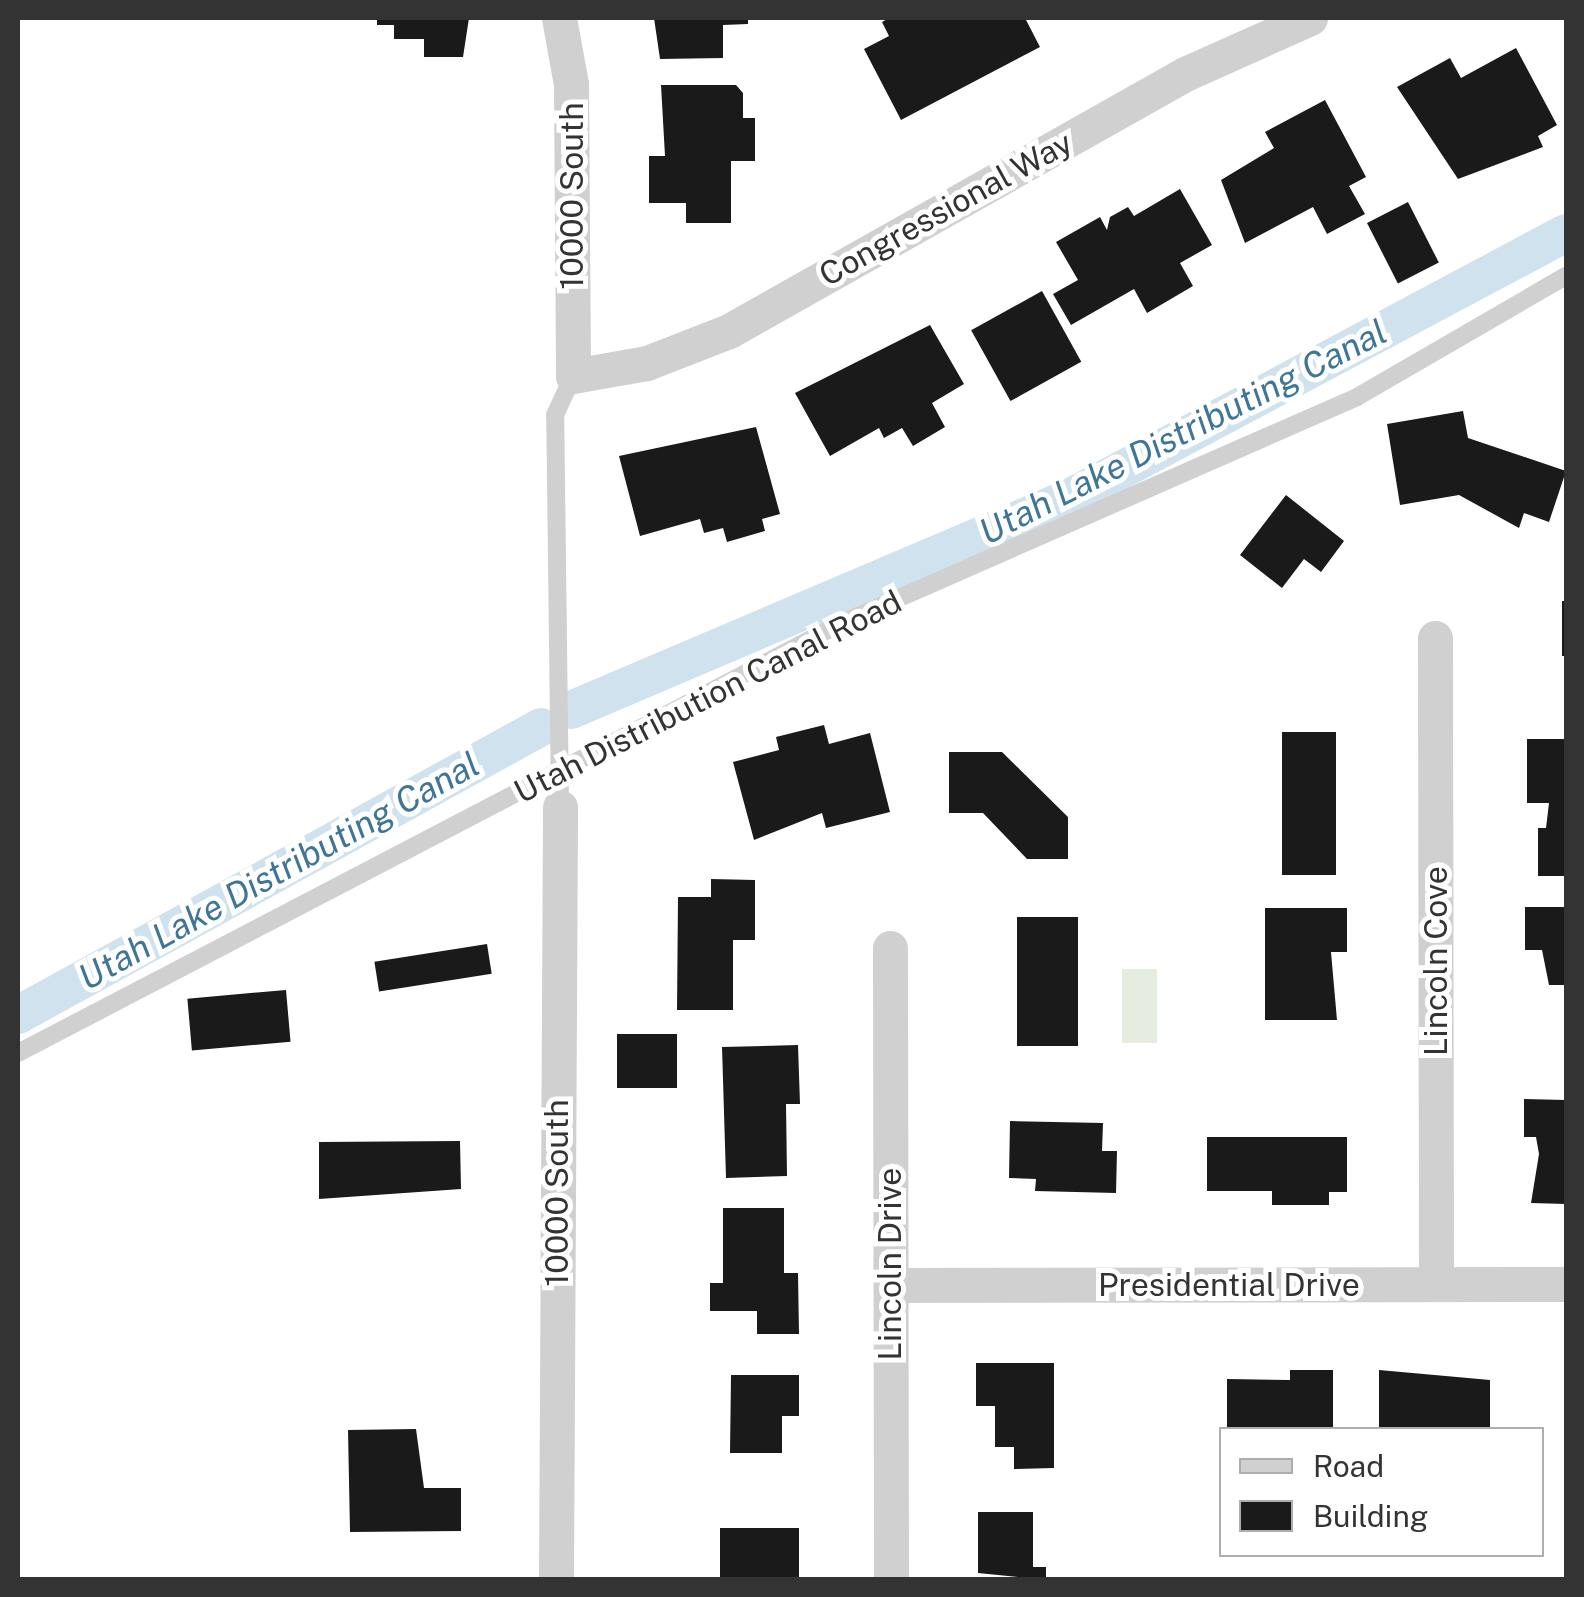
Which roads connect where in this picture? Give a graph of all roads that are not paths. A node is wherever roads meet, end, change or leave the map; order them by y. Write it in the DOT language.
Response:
graph roads {
  1 [pos="559,18"];
  2 [pos="1310,18"];
  3 [pos="1566,276"];
  4 [pos="573,376"];
  5 [pos="1435,638"];
  6 [pos="560,770"];
  7 [pos="560,808"];
  8 [pos="890,948"];
  9 [pos="18,1053"];
  10 [pos="1436,1284"];
  11 [pos="1566,1284"];
  12 [pos="890,1285"];
  13 [pos="556,1580"];
  14 [pos="890,1580"];
  1 -- 4 [label="street, 10000 South"];
  2 -- 4 [label="street, Congressional Way"];
  3 -- 6 [label="lane, Utah Distribution Canal Road"];
  4 -- 6 [label="lane"];
  5 -- 10 [label="street, Lincoln Cove"];
  6 -- 7 [label="lane"];
  6 -- 9 [label="lane, Utah Distribution Canal Road"];
  7 -- 13 [label="street, 10000 South"];
  8 -- 12 [label="street, Lincoln Drive"];
  10 -- 11 [label="street, Presidential Drive"];
  10 -- 12 [label="street, Presidential Drive"];
  12 -- 14 [label="street, Lincoln Drive"];
}
